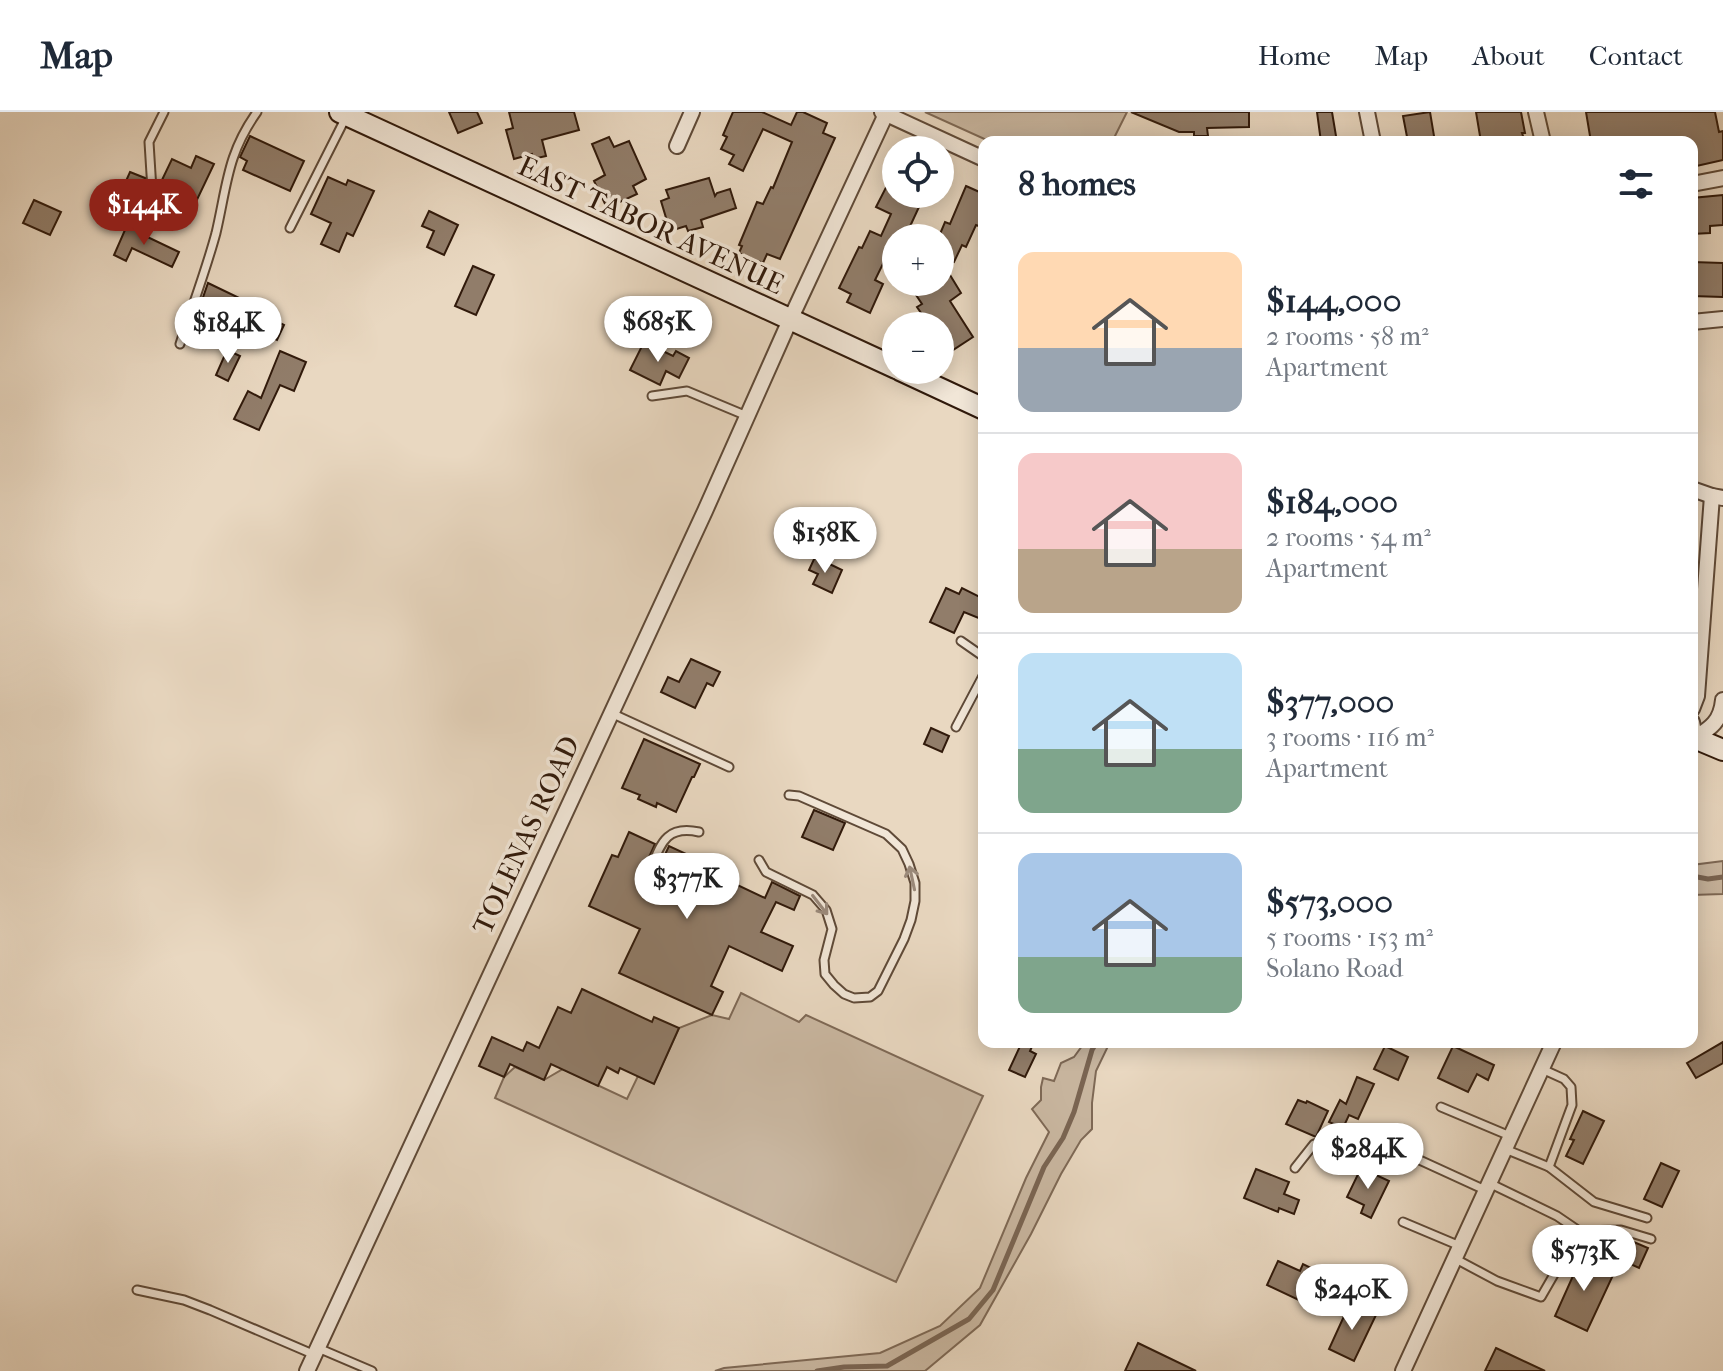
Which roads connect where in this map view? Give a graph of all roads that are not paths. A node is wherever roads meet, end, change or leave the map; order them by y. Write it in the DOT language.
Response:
graph roads {
  1 [pos="164,112"];
  2 [pos="257,112"];
  3 [pos="692,112"];
  4 [pos="1367,112"];
  5 [pos="1536,112"];
  6 [pos="884,113"];
  7 [pos="344,114"];
  8 [pos="1372,136"];
  9 [pos="1542,136"];
  10 [pos="677,146"];
  11 [pos="978,156"];
  12 [pos="1723,178"];
  13 [pos="1698,183"];
  14 [pos="167,218"];
  15 [pos="290,228"];
  16 [pos="1723,319"];
  17 [pos="790,320"];
  18 [pos="1698,321"];
  19 [pos="180,344"];
  20 [pos="882,362"];
  21 [pos="930,384"];
  22 [pos="652,396"];
  23 [pos="978,406"];
  24 [pos="747,416"];
  25 [pos="1698,491"];
  26 [pos="1718,497"];
  27 [pos="961,641"];
  28 [pos="978,653"];
  29 [pos="978,685"];
  30 [pos="1698,687"];
  31 [pos="1723,700"];
  32 [pos="611,713"];
  33 [pos="956,727"];
  34 [pos="1698,733"];
  35 [pos="1698,738"];
  36 [pos="1723,750"];
  37 [pos="729,767"];
  38 [pos="789,795"];
  39 [pos="699,832"];
  40 [pos="759,860"];
  41 [pos="647,877"];
  42 [pos="1551,1048"];
  43 [pos="1542,1069"];
  44 [pos="1441,1107"];
  45 [pos="1507,1142"];
  46 [pos="1549,1167"];
  47 [pos="1295,1168"];
  48 [pos="1487,1187"];
  49 [pos="1647,1218"];
  50 [pos="1403,1222"];
  51 [pos="1579,1231"];
  52 [pos="1651,1239"];
  53 [pos="1457,1252"];
  54 [pos="137,1290"];
  55 [pos="316,1351"];
  56 [pos="307,1371"];
  57 [pos="372,1371"];
  58 [pos="1403,1371"];
  1 -- 14 [label="lane"];
  2 -- 19 [label="lane"];
  3 -- 10 [label="street"];
  4 -- 8 [label="street"];
  5 -- 9 [label="street"];
  6 -- 11 [label="street"];
  6 -- 17 [label="street, TOLENAS ROAD"];
  7 -- 15 [label="lane"];
  7 -- 17 [label="main road, EAST TABOR AVENUE"];
  12 -- 13 [label="street"];
  16 -- 18 [label="street"];
  17 -- 20 [label="main road, EAST TABOR AVENUE"];
  17 -- 24 [label="street, TOLENAS ROAD"];
  21 -- 23 [label="main road, EAST TABOR AVENUE"];
  22 -- 24 [label="lane"];
  24 -- 32 [label="street, TOLENAS ROAD"];
  25 -- 26 [label="street"];
  26 -- 30 [label="street"];
  27 -- 28 [label="lane"];
  29 -- 33 [label="lane"];
  31 -- 34 [label="street"];
  32 -- 37 [label="lane"];
  32 -- 55 [label="street, TOLENAS ROAD"];
  35 -- 36 [label="main road"];
  40 -- 38 [label="lane, one-way"];
  39 -- 41 [label="lane"];
  42 -- 43 [label="street"];
  43 -- 45 [label="street"];
  43 -- 46 [label="lane"];
  44 -- 45 [label="lane"];
  45 -- 46 [label="lane"];
  45 -- 48 [label="street"];
  46 -- 49 [label="lane"];
  47 -- 48 [label="lane"];
  48 -- 51 [label="lane"];
  48 -- 53 [label="street"];
  50 -- 53 [label="lane"];
  51 -- 52 [label="lane"];
  51 -- 53 [label="lane"];
  53 -- 58 [label="street"];
  54 -- 55 [label="lane"];
  55 -- 56 [label="street, TOLENAS ROAD"];
  55 -- 57 [label="lane"];
}
